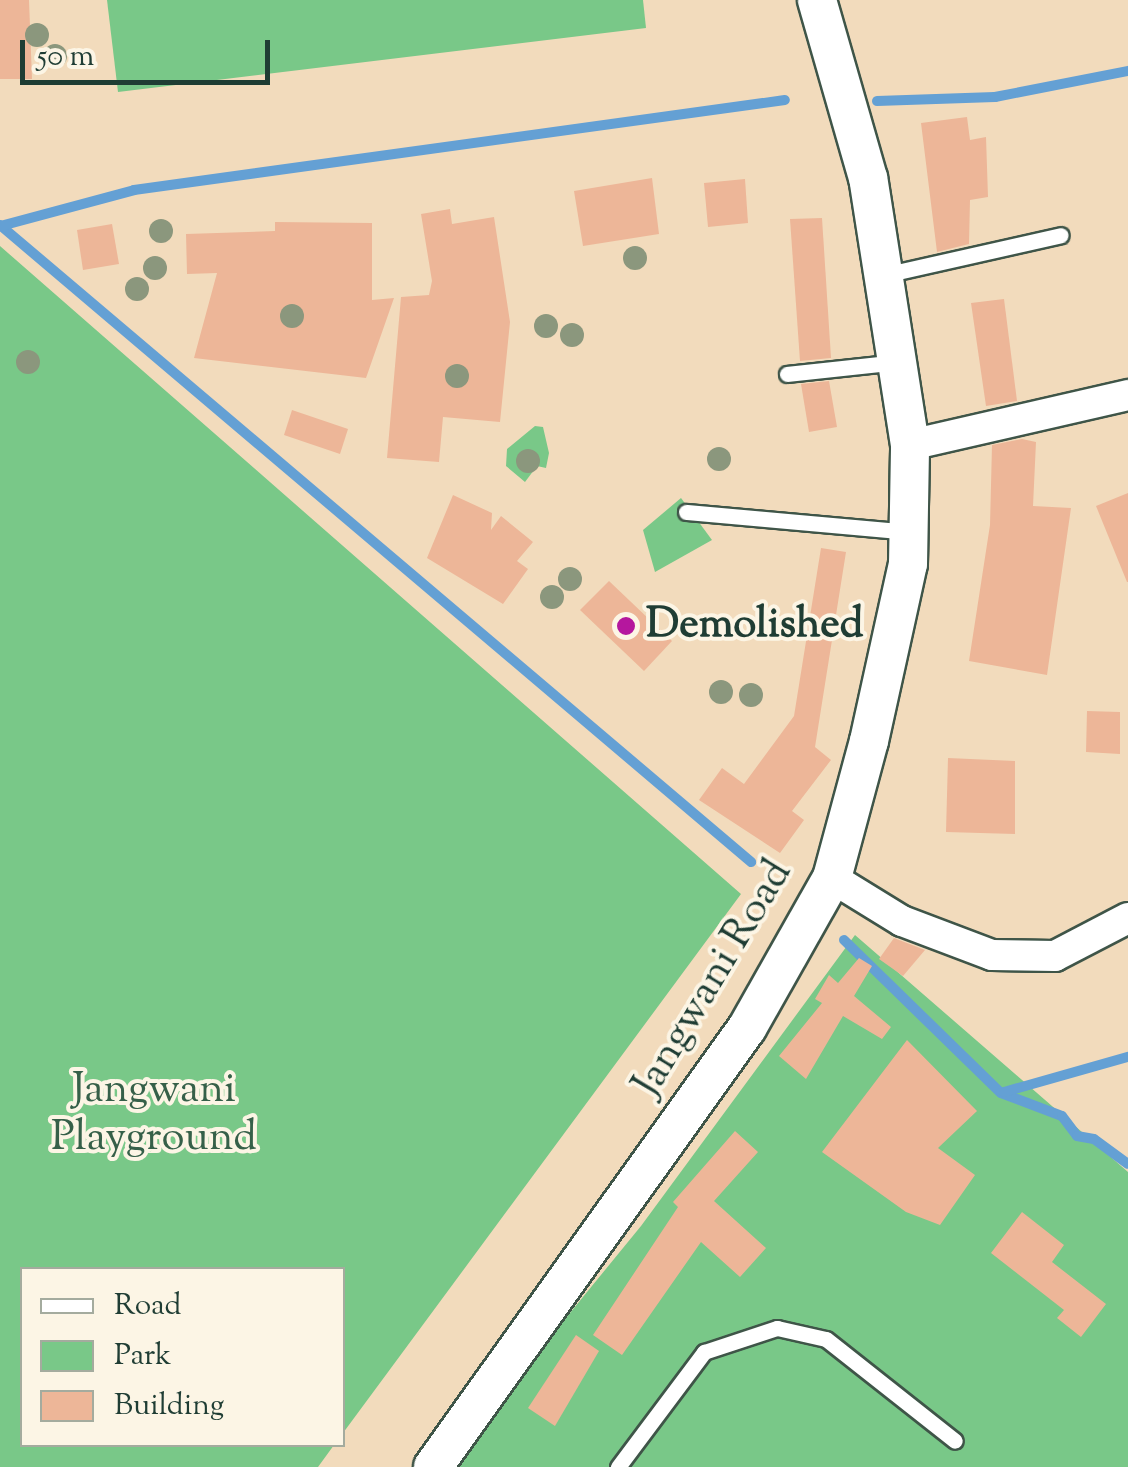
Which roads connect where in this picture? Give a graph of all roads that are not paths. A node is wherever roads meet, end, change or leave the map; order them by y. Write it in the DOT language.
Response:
graph roads {
  1 [pos="817,0"];
  2 [pos="1061,236"];
  3 [pos="883,275"];
  4 [pos="897,362"];
  5 [pos="787,374"];
  6 [pos="1128,395"];
  7 [pos="910,445"];
  8 [pos="686,512"];
  9 [pos="908,532"];
  10 [pos="832,878"];
  11 [pos="1128,918"];
  12 [pos="955,1440"];
  13 [pos="435,1466"];
  14 [pos="618,1467"];
  1 -- 3 [label="street, Jangwani Road"];
  2 -- 3 [label="lane"];
  3 -- 4 [label="street, Jangwani Road"];
  4 -- 5 [label="lane"];
  4 -- 7 [label="street, Jangwani Road"];
  6 -- 7 [label="street"];
  7 -- 9 [label="street, Jangwani Road"];
  8 -- 9 [label="lane"];
  9 -- 10 [label="street, Jangwani Road"];
  10 -- 11 [label="street"];
  10 -- 13 [label="street, Jangwani Road"];
  12 -- 14 [label="lane"];
}
